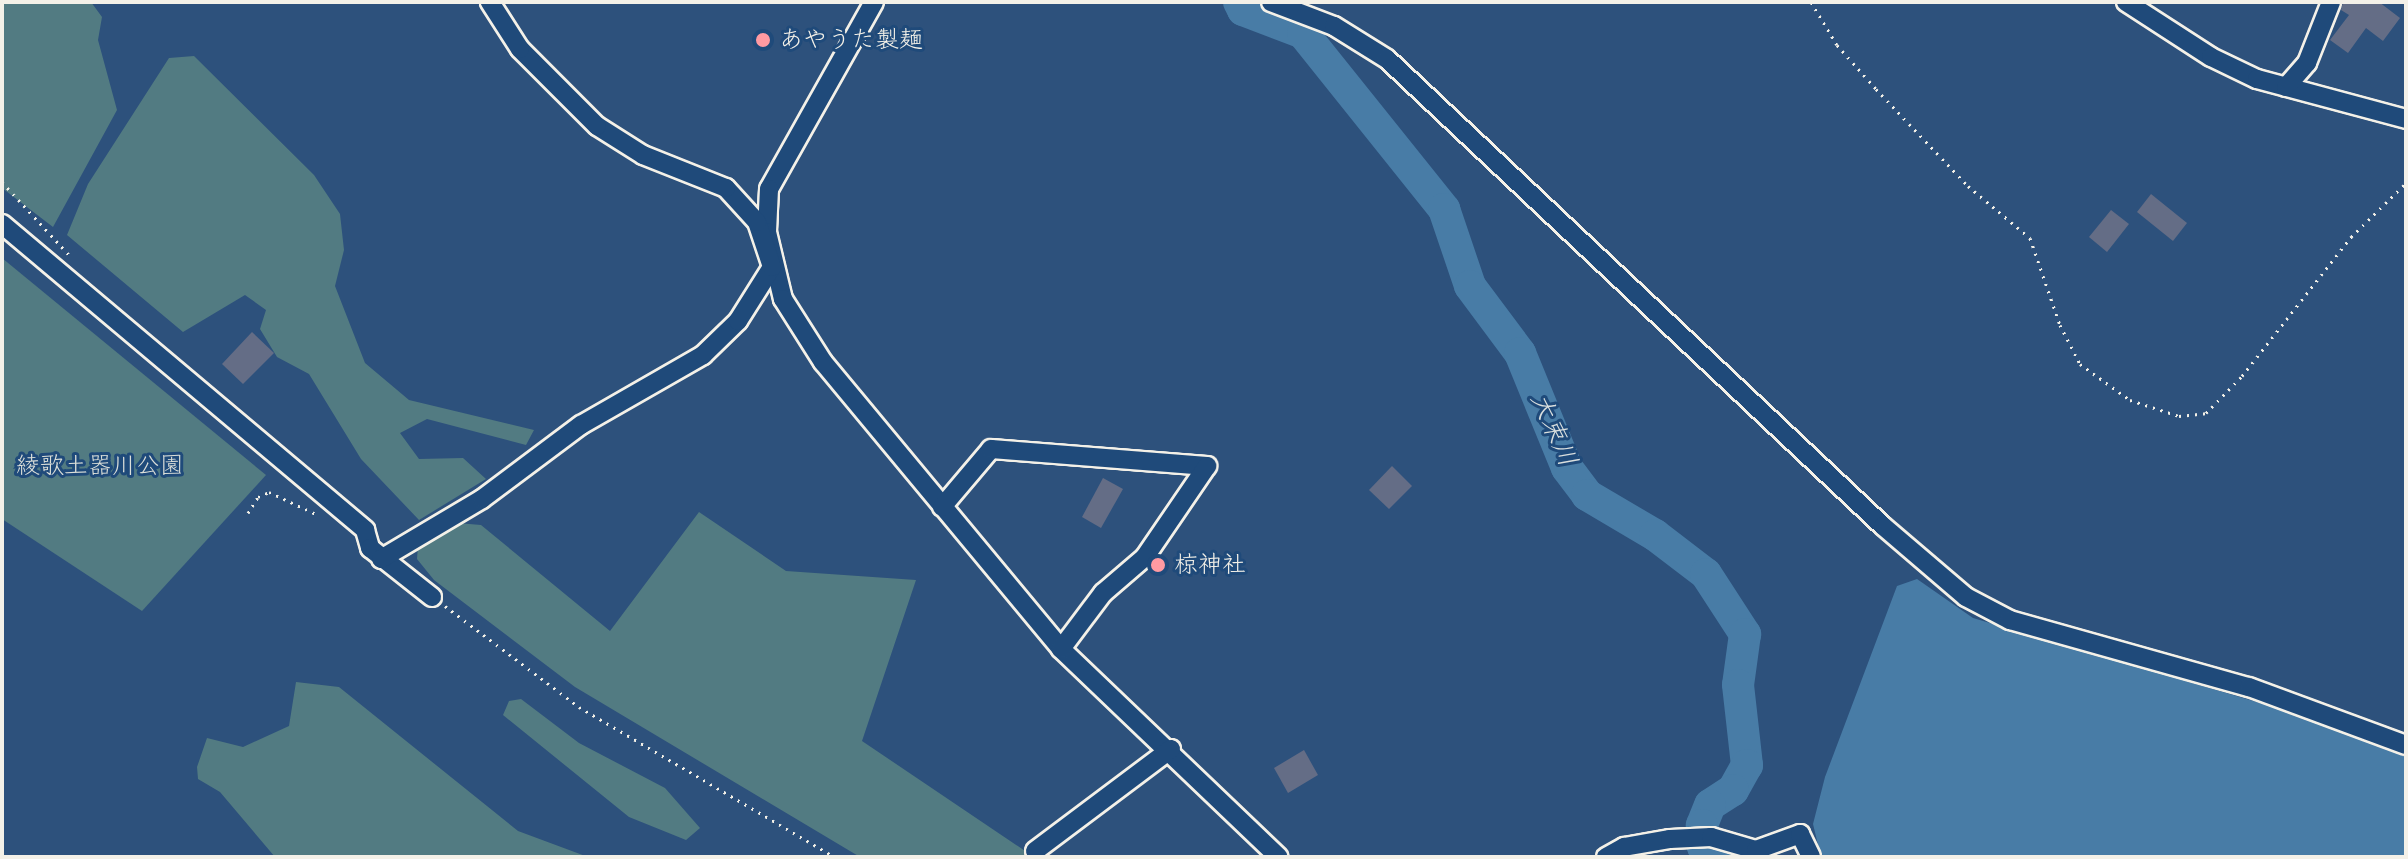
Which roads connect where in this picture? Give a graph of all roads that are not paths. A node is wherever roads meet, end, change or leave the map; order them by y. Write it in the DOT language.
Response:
graph roads {
  1 [pos="490,2"];
  2 [pos="874,2"];
  3 [pos="1271,2"];
  4 [pos="2126,2"];
  5 [pos="2331,2"];
  6 [pos="2286,87"];
  7 [pos="2406,119"];
  8 [pos="2,224"];
  9 [pos="772,267"];
  10 [pos="942,507"];
  11 [pos="381,559"];
  12 [pos="432,597"];
  13 [pos="1061,649"];
  14 [pos="2406,745"];
  15 [pos="1171,749"];
  16 [pos="1035,851"];
  17 [pos="1279,857"];
  18 [pos="1606,857"];
  19 [pos="1811,857"];
  1 -- 9 [label="street"];
  2 -- 9 [label="street"];
  3 -- 14 [label="street"];
  4 -- 6 [label="street"];
  5 -- 6 [label="street"];
  6 -- 7 [label="street"];
  8 -- 11 [label="street"];
  9 -- 10 [label="street"];
  9 -- 11 [label="street"];
  10 -- 13 [label="street"];
  10 -- 13 [label="street"];
  11 -- 12 [label="street"];
  13 -- 15 [label="street"];
  15 -- 16 [label="street"];
  15 -- 17 [label="street"];
  18 -- 19 [label="street"];
}
